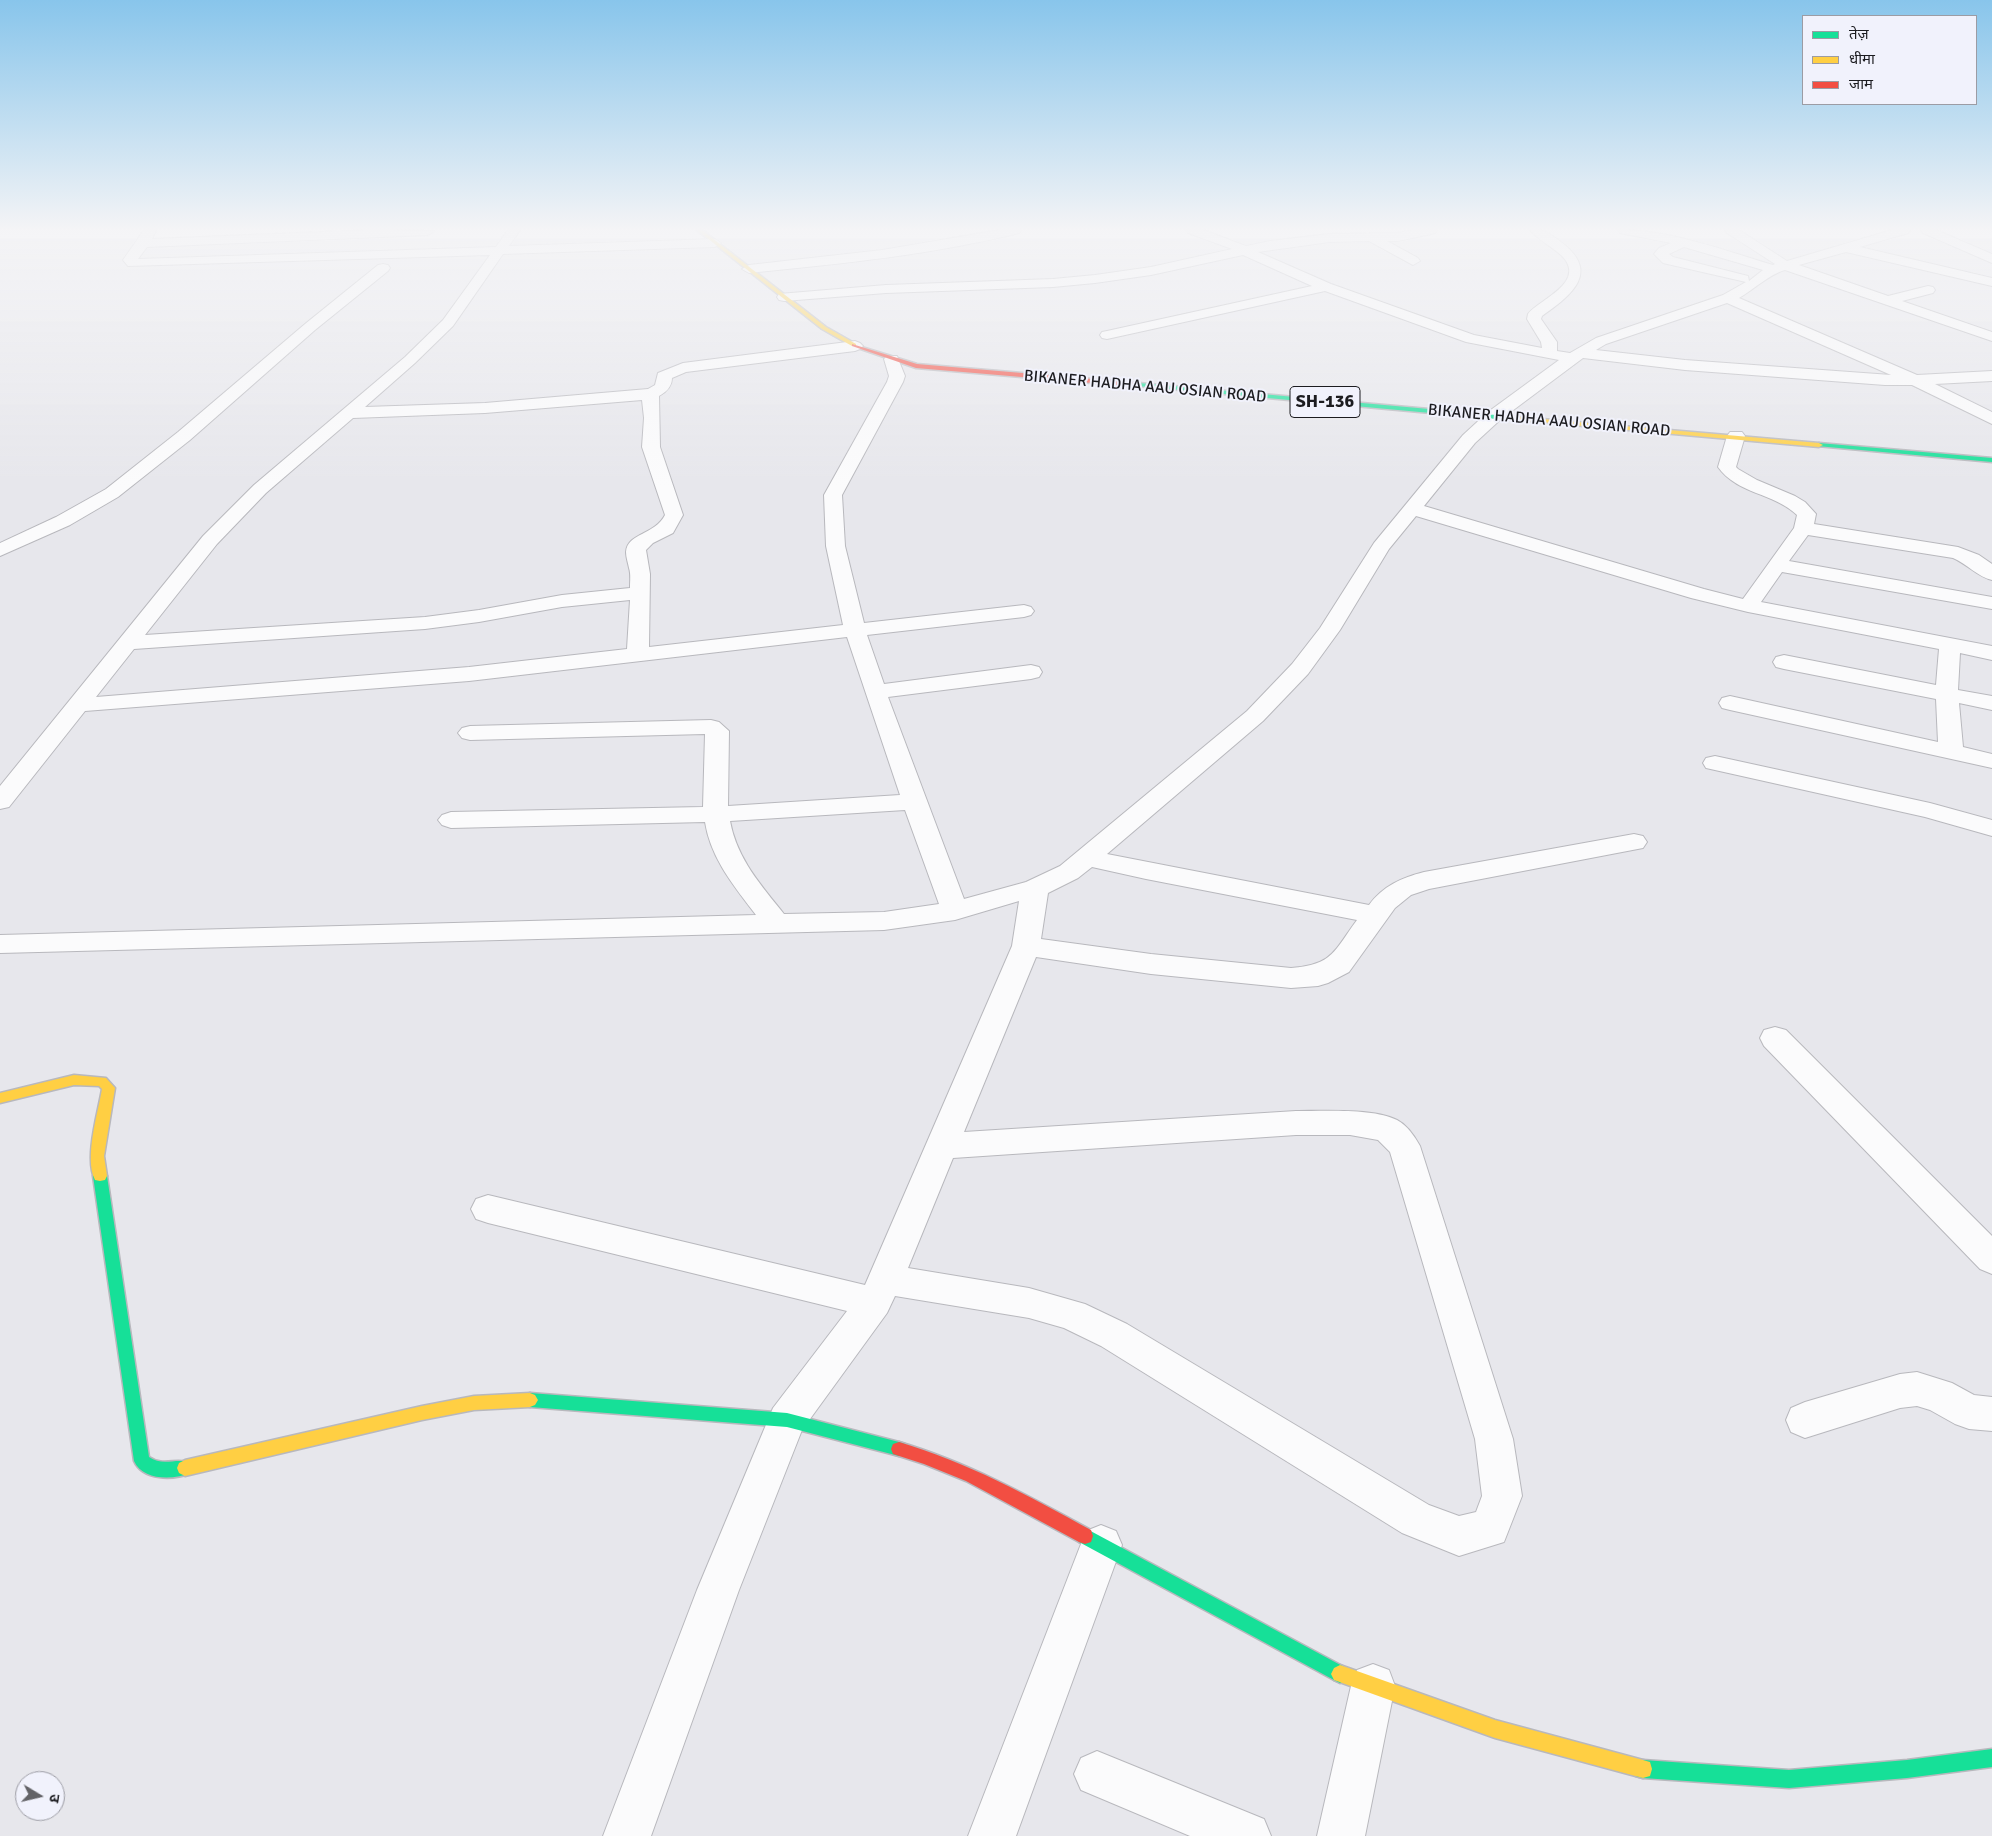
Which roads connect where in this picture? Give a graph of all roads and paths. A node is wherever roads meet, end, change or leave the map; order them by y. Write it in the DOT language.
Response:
graph roads {
  1 [pos="324,316"];
  2 [pos="453,316"];
  3 [pos="808,316"];
  4 [pos="1198,316"];
  5 [pos="1406,316"];
  6 [pos="1535,316"];
  7 [pos="1676,316"];
  8 [pos="1769,316"];
  9 [pos="1930,316"];
  10 [pos="1107,336"];
  11 [pos="1992,337"];
  12 [pos="855,346"];
  13 [pos="1550,354"];
  14 [pos="1576,356"];
  15 [pos="892,359"];
  16 [pos="1992,376"];
  17 [pos="1916,380"];
  18 [pos="652,394"];
  19 [pos="1970,406"];
  20 [pos="1992,406"];
  21 [pos="348,413"];
  22 [pos="1494,416"];
  23 [pos="1992,419"];
  24 [pos="1736,436"];
  25 [pos="1992,460"];
  26 [pos="1413,509"];
  27 [pos="1804,528"];
  28 [pos="0,550"];
  29 [pos="1777,565"];
  30 [pos="1992,574"];
  31 [pos="639,593"];
  32 [pos="1992,603"];
  33 [pos="1748,606"];
  34 [pos="1024,612"];
  35 [pos="855,631"];
  36 [pos="127,643"];
  37 [pos="1950,645"];
  38 [pos="1992,653"];
  39 [pos="638,656"];
  40 [pos="1784,662"];
  41 [pos="1031,672"];
  42 [pos="876,692"];
  43 [pos="1948,693"];
  44 [pos="1730,702"];
  45 [pos="78,705"];
  46 [pos="1991,709"];
  47 [pos="470,733"];
  48 [pos="1951,752"];
  49 [pos="1992,760"];
  50 [pos="1715,763"];
  51 [pos="0,802"];
  52 [pos="914,802"];
  53 [pos="718,814"];
  54 [pos="451,820"];
  55 [pos="1992,828"];
  56 [pos="1634,842"];
  57 [pos="1086,857"];
  58 [pos="1035,888"];
  59 [pos="954,911"];
  60 [pos="1375,915"];
  61 [pos="777,924"];
  62 [pos="0,944"];
  63 [pos="1026,946"];
  64 [pos="1775,1038"];
  65 [pos="0,1098"];
  66 [pos="941,1146"];
  67 [pos="488,1209"];
  68 [pos="1992,1259"];
  69 [pos="880,1291"];
  70 [pos="1992,1414"];
  71 [pos="787,1420"];
  72 [pos="1805,1420"];
  73 [pos="1101,1545"];
  74 [pos="1372,1686"];
  75 [pos="1992,1758"];
  76 [pos="1097,1774"];
  77 [pos="627,1836"];
  78 [pos="992,1836"];
  79 [pos="1247,1836"];
  80 [pos="1341,1836"];
  1 -- 28 [label="street"];
  2 -- 21 [label="street"];
  3 -- 12 [label="main road, BIKANER HADHA AAU OSIAN ROAD / SH-136"];
  4 -- 10 [label="street"];
  5 -- 13 [label="street"];
  6 -- 13 [label="street"];
  7 -- 14 [label="street"];
  8 -- 17 [label="street"];
  9 -- 11 [label="street"];
  12 -- 15 [label="main road, BIKANER HADHA AAU OSIAN ROAD / SH-136"];
  12 -- 18 [label="street"];
  13 -- 14 [label="street"];
  14 -- 17 [label="street"];
  14 -- 22 [label="street"];
  15 -- 22 [label="main road, BIKANER HADHA AAU OSIAN ROAD / SH-136"];
  15 -- 35 [label="street"];
  16 -- 17 [label="street"];
  17 -- 19 [label="street"];
  18 -- 21 [label="street"];
  18 -- 31 [label="street"];
  19 -- 20 [label="street"];
  19 -- 23 [label="street"];
  21 -- 36 [label="street"];
  22 -- 24 [label="main road, BIKANER HADHA AAU OSIAN ROAD / SH-136"];
  22 -- 26 [label="street"];
  24 -- 25 [label="main road, BIKANER HADHA AAU OSIAN ROAD / SH-136"];
  24 -- 27 [label="street"];
  26 -- 33 [label="street"];
  26 -- 57 [label="street"];
  27 -- 29 [label="street"];
  27 -- 30 [label="street"];
  29 -- 32 [label="street"];
  29 -- 33 [label="street"];
  31 -- 36 [label="street"];
  31 -- 39 [label="street"];
  33 -- 37 [label="street"];
  34 -- 35 [label="street"];
  35 -- 39 [label="street"];
  35 -- 42 [label="street"];
  36 -- 45 [label="street"];
  37 -- 38 [label="street"];
  37 -- 43 [label="street"];
  39 -- 45 [label="street"];
  40 -- 43 [label="street"];
  41 -- 42 [label="street"];
  42 -- 52 [label="street"];
  43 -- 46 [label="street"];
  43 -- 48 [label="street"];
  44 -- 48 [label="street"];
  45 -- 51 [label="street"];
  47 -- 53 [label="street"];
  48 -- 49 [label="street"];
  50 -- 55 [label="street"];
  52 -- 53 [label="street"];
  52 -- 59 [label="street"];
  53 -- 54 [label="street"];
  53 -- 61 [label="street"];
  56 -- 60 [label="street"];
  57 -- 58 [label="street"];
  57 -- 60 [label="street"];
  58 -- 59 [label="street"];
  58 -- 63 [label="street"];
  59 -- 61 [label="street"];
  60 -- 63 [label="street"];
  61 -- 62 [label="street"];
  63 -- 66 [label="street"];
  64 -- 68 [label="street"];
  65 -- 71 [label="main road"];
  66 -- 69 [label="street"];
  66 -- 69 [label="street"];
  67 -- 69 [label="street"];
  69 -- 71 [label="street"];
  70 -- 72 [label="street"];
  71 -- 73 [label="main road"];
  71 -- 77 [label="street"];
  73 -- 74 [label="main road"];
  73 -- 78 [label="street"];
  74 -- 75 [label="main road"];
  74 -- 80 [label="street"];
  76 -- 79 [label="street"];
}
